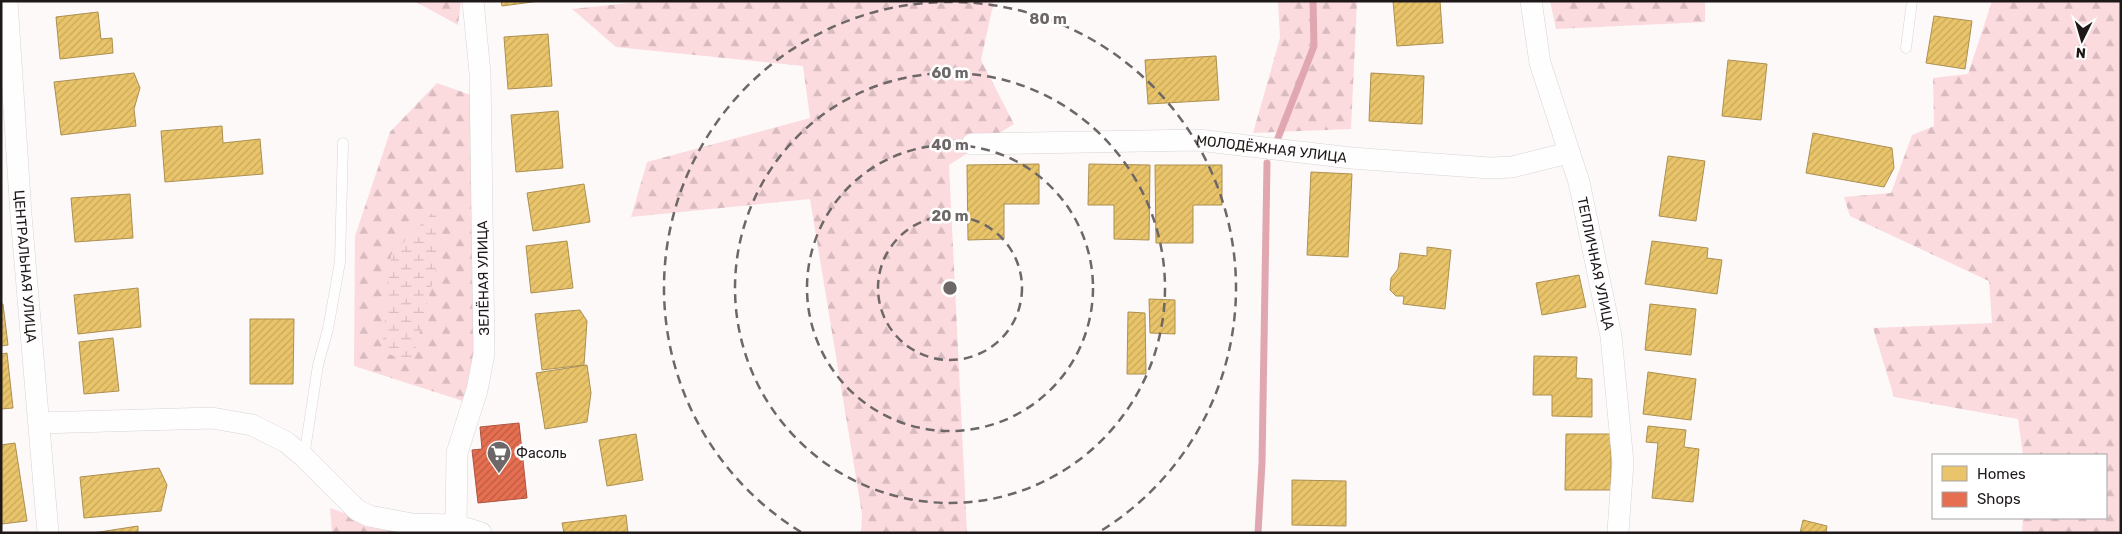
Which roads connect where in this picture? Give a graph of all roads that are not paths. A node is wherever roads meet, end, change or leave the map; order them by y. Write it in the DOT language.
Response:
graph roads {
  1 [pos="7,1"];
  2 [pos="473,1"];
  3 [pos="1531,1"];
  4 [pos="1912,1"];
  5 [pos="1906,48"];
  6 [pos="343,143"];
  7 [pos="972,144"];
  8 [pos="1568,153"];
  9 [pos="39,423"];
  10 [pos="304,456"];
  11 [pos="456,525"];
  12 [pos="1618,532"];
  13 [pos="48,533"];
  14 [pos="481,533"];
  1 -- 9 [label="street, ЦЕНТРАЛЬНАЯ УЛИЦА"];
  2 -- 11 [label="street, ЗЕЛЁНАЯ УЛИЦА"];
  3 -- 8 [label="street, ТЕПЛИЧНАЯ УЛИЦА"];
  4 -- 5 [label="lane"];
  6 -- 10 [label="lane"];
  7 -- 8 [label="street, МОЛОДЁЖНАЯ УЛИЦА"];
  8 -- 12 [label="street, ТЕПЛИЧНАЯ УЛИЦА"];
  9 -- 10 [label="street"];
  9 -- 13 [label="street, ЦЕНТРАЛЬНАЯ УЛИЦА"];
  10 -- 11 [label="street"];
  11 -- 14 [label="street"];
}
